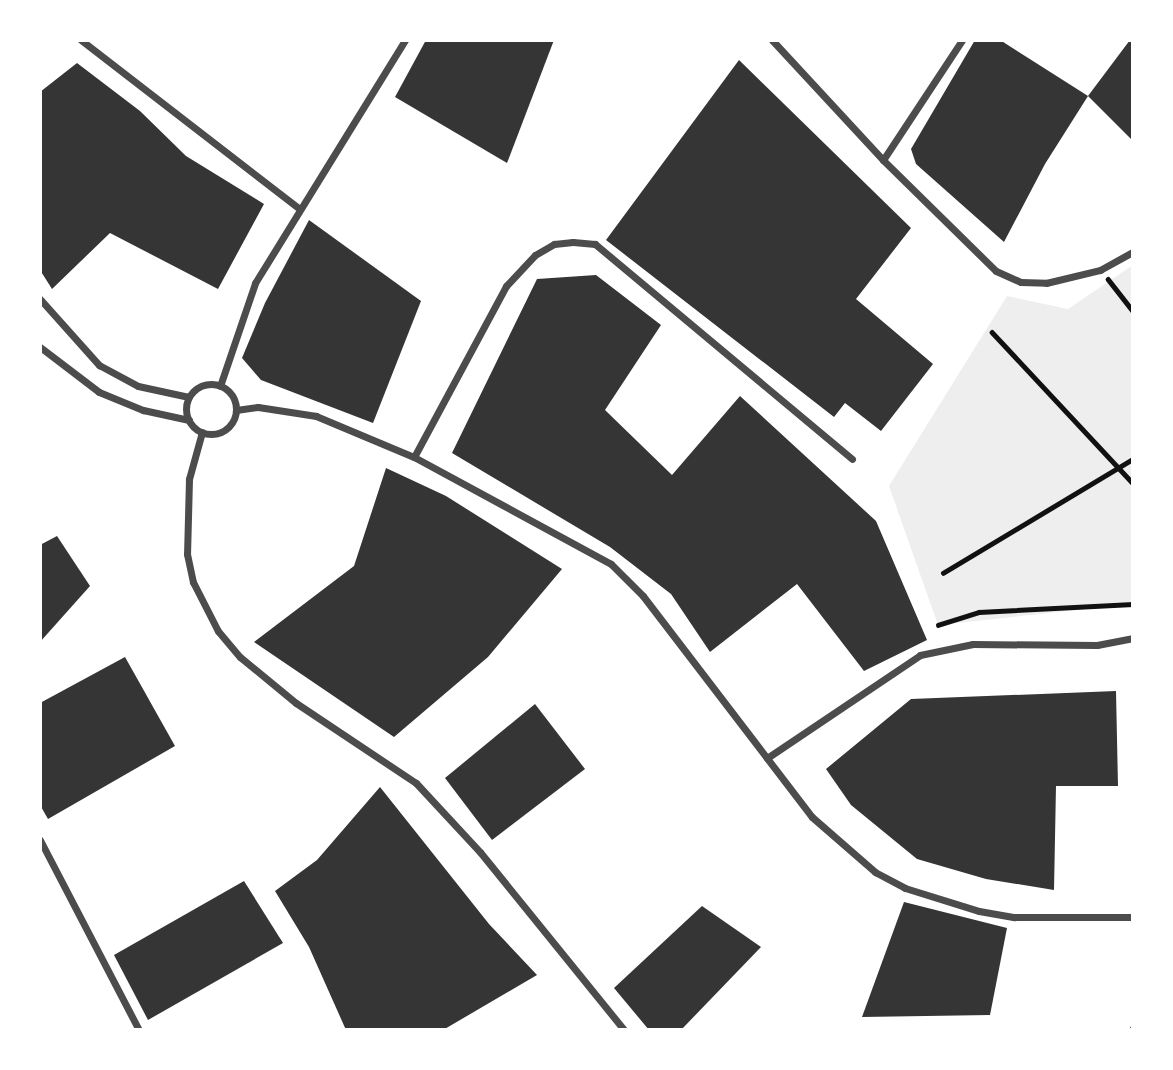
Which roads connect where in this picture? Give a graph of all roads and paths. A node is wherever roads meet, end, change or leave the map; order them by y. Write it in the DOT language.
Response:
graph roads {
  1 [pos="81,40"];
  2 [pos="405,40"];
  3 [pos="772,40"];
  4 [pos="962,40"];
  5 [pos="883,160"];
  6 [pos="298,208"];
  7 [pos="1133,252"];
  8 [pos="1100,270"];
  9 [pos="40,299"];
  10 [pos="1133,311"];
  11 [pos="992,332"];
  12 [pos="40,347"];
  13 [pos="220,386"];
  14 [pos="189,397"];
  15 [pos="236,410"];
  16 [pos="189,420"];
  17 [pos="202,432"];
  18 [pos="414,457"];
  19 [pos="852,459"];
  20 [pos="1133,459"];
  21 [pos="1121,468"];
  22 [pos="1133,483"];
  23 [pos="943,573"];
  24 [pos="1133,604"];
  25 [pos="938,625"];
  26 [pos="1133,638"];
  27 [pos="767,758"];
  28 [pos="40,840"];
  29 [pos="1133,917"];
  30 [pos="139,1030"];
  31 [pos="624,1030"];
  1 -- 6 [label="street"];
  2 -- 6 [label="street"];
  3 -- 5 [label="street"];
  4 -- 5 [label="street"];
  5 -- 8 [label="street"];
  6 -- 13 [label="street"];
  7 -- 8 [label="street"];
  8 -- 10 [label="path"];
  9 -- 14 [label="street"];
  11 -- 21 [label="path"];
  12 -- 16 [label="street"];
  13 -- 14 [label="street"];
  13 -- 15 [label="street"];
  14 -- 16 [label="street"];
  15 -- 17 [label="street"];
  15 -- 18 [label="street"];
  16 -- 17 [label="street"];
  17 -- 31 [label="street"];
  18 -- 19 [label="street"];
  18 -- 27 [label="street"];
  20 -- 21 [label="path"];
  21 -- 22 [label="path"];
  21 -- 23 [label="path"];
  24 -- 25 [label="path"];
  26 -- 27 [label="street"];
  27 -- 29 [label="street"];
  28 -- 30 [label="street"];
}
